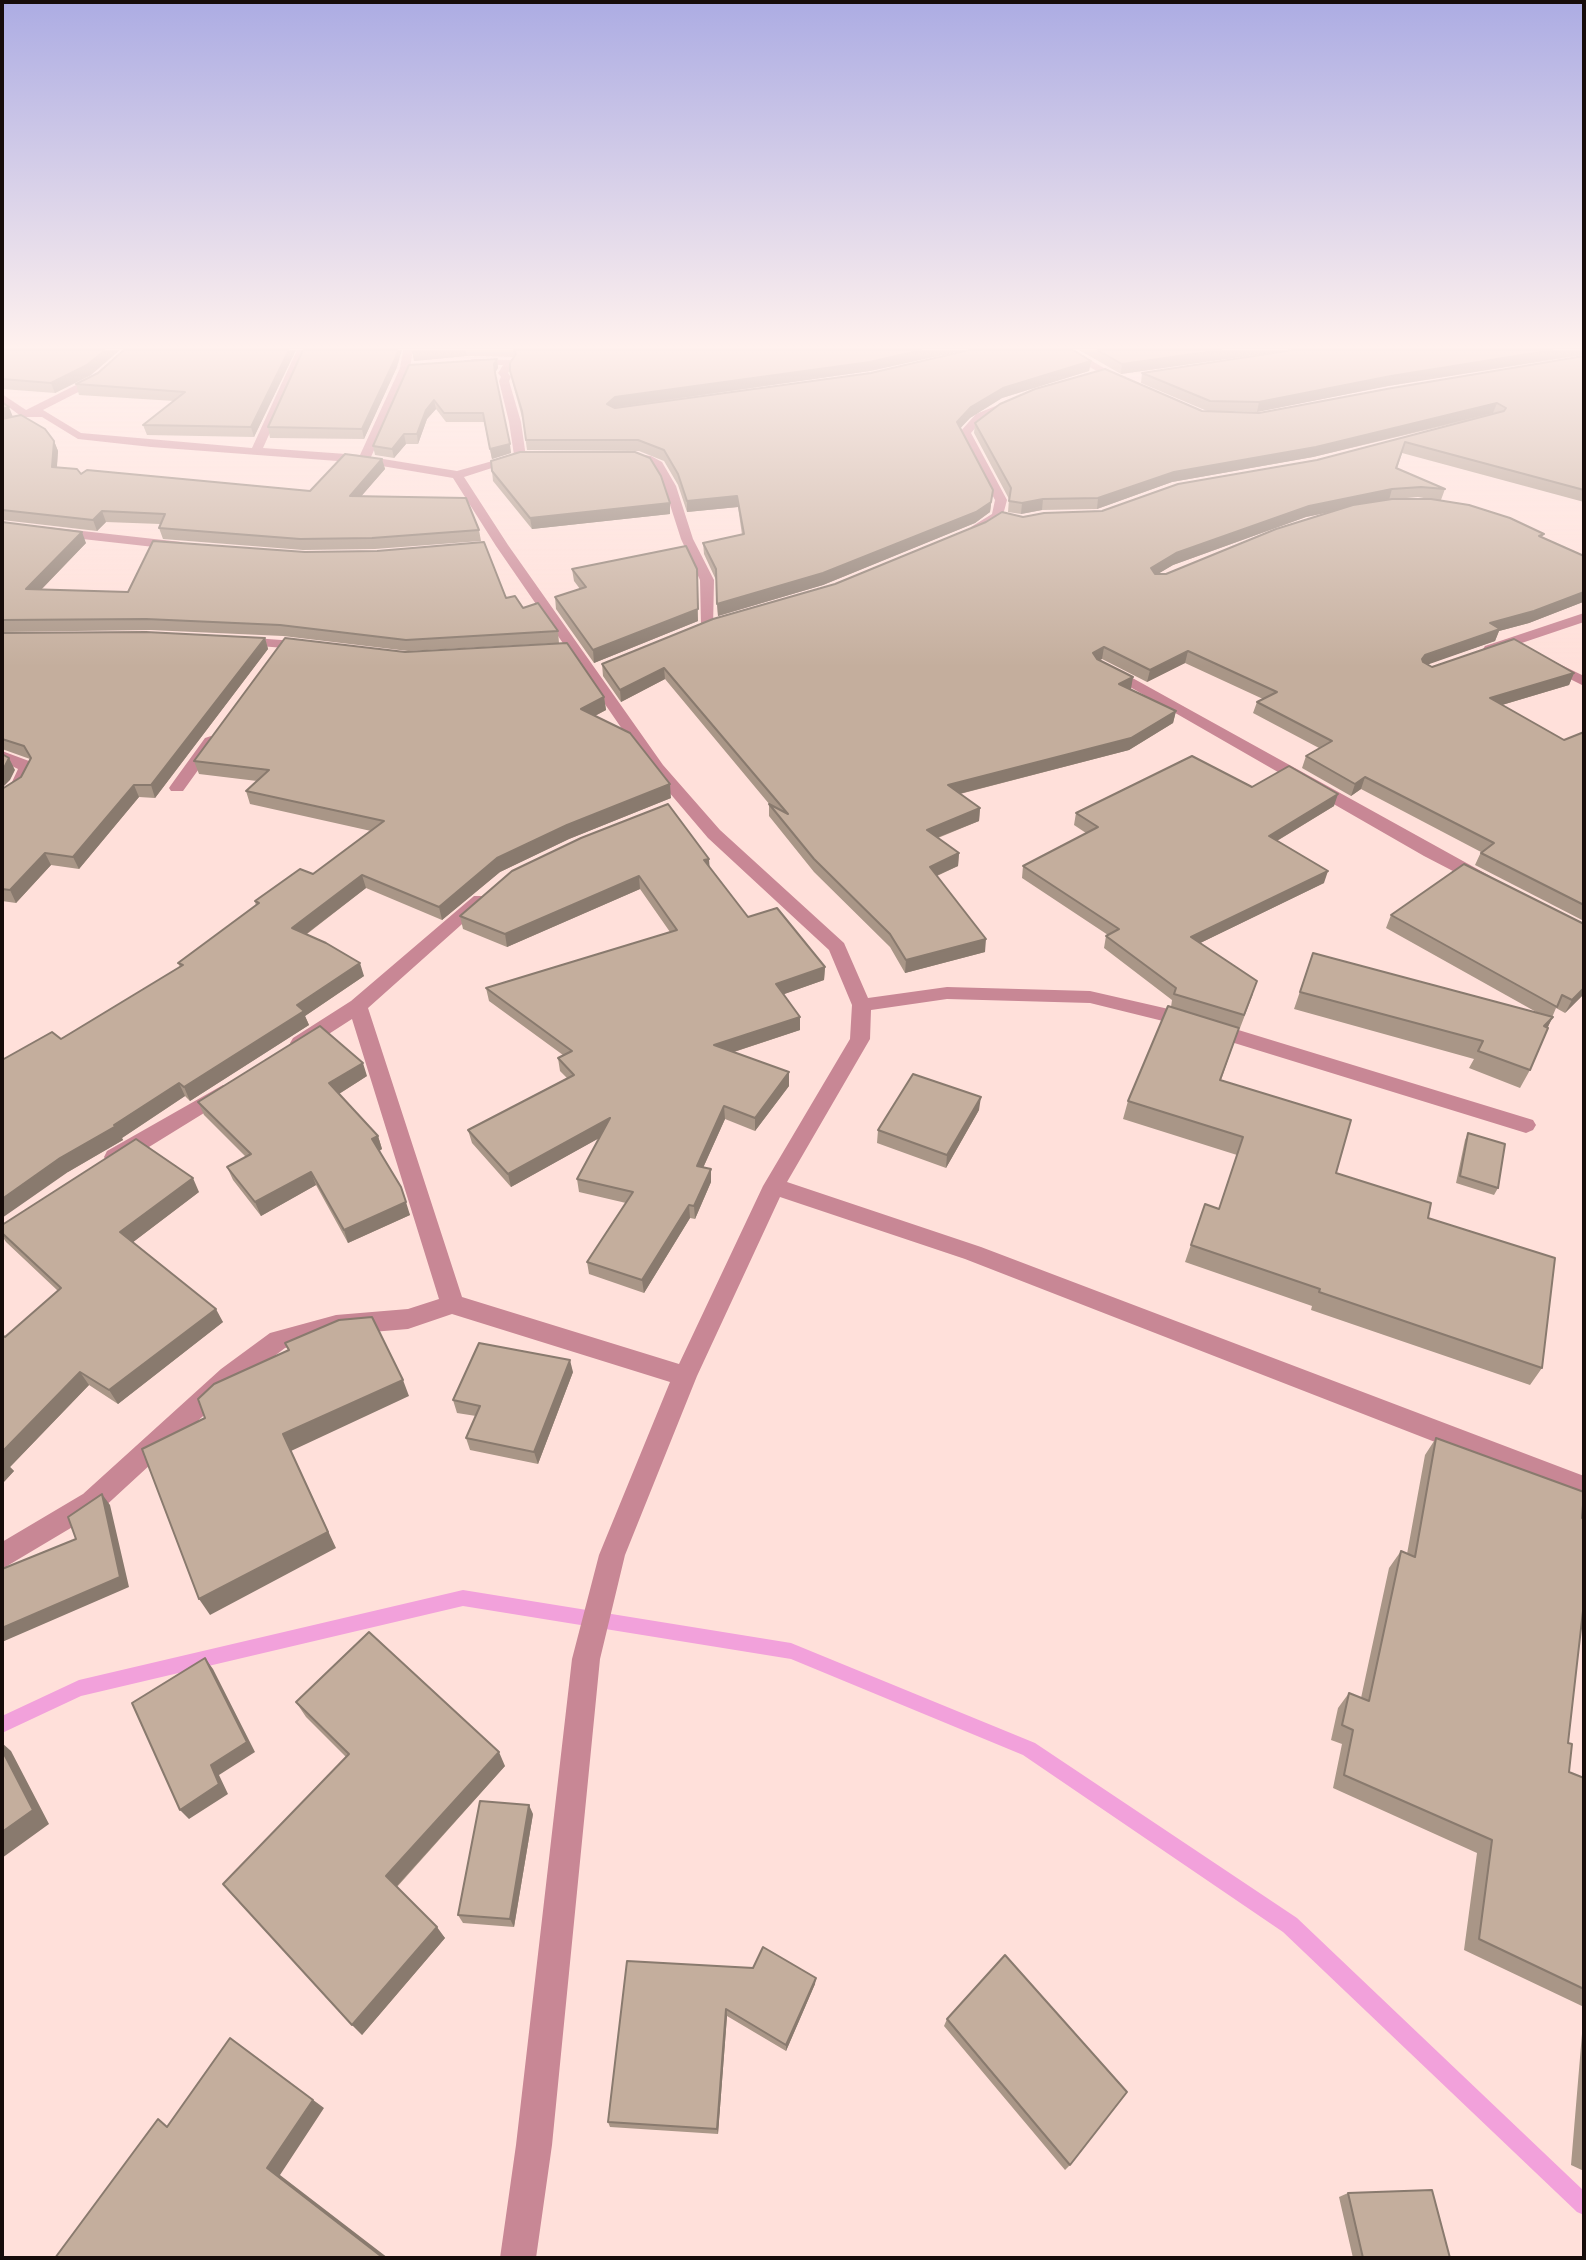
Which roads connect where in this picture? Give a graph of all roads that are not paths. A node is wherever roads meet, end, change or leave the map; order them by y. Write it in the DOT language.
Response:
graph roads {
  1 [pos="323,455"];
  2 [pos="366,455"];
  3 [pos="526,455"];
  4 [pos="977,455"];
  5 [pos="610,456"];
  6 [pos="365,459"];
  7 [pos="457,475"];
  8 [pos="2,526"];
  9 [pos="963,536"];
  10 [pos="190,547"];
  11 [pos="1584,617"];
  12 [pos="709,626"];
  13 [pos="230,641"];
  14 [pos="1510,642"];
  15 [pos="321,647"];
  16 [pos="1474,655"];
  17 [pos="1101,665"];
  18 [pos="1584,682"];
  19 [pos="218,732"];
  20 [pos="2,756"];
  21 [pos="177,788"];
  22 [pos="2,798"];
  23 [pos="686,802"];
  24 [pos="662,811"];
  25 [pos="497,886"];
  26 [pos="1501,888"];
  27 [pos="358,1006"];
  28 [pos="862,1006"];
  29 [pos="287,1051"];
  30 [pos="240,1081"];
  31 [pos="1526,1125"];
  32 [pos="100,1166"];
  33 [pos="774,1186"];
  34 [pos="452,1304"];
  35 [pos="685,1376"];
  36 [pos="1584,1488"];
  37 [pos="2,1556"];
  38 [pos="517,2258"];
  1 -- 6 [label="street"];
  2 -- 6 [label="street"];
  3 -- 7 [label="street"];
  4 -- 9 [label="street"];
  5 -- 12 [label="street"];
  6 -- 7 [label="street"];
  7 -- 23 [label="street"];
  8 -- 10 [label="street"];
  11 -- 14 [label="street"];
  13 -- 15 [label="street"];
  14 -- 16 [label="street"];
  14 -- 18 [label="street"];
  17 -- 26 [label="street"];
  19 -- 21 [label="street"];
  20 -- 22 [label="street"];
  23 -- 24 [label="street"];
  23 -- 28 [label="street"];
  25 -- 27 [label="street"];
  27 -- 29 [label="street"];
  27 -- 34 [label="street"];
  28 -- 31 [label="street"];
  28 -- 33 [label="street"];
  30 -- 32 [label="street"];
  33 -- 35 [label="street"];
  33 -- 36 [label="street"];
  34 -- 35 [label="street"];
  34 -- 37 [label="street"];
  35 -- 38 [label="street"];
}
